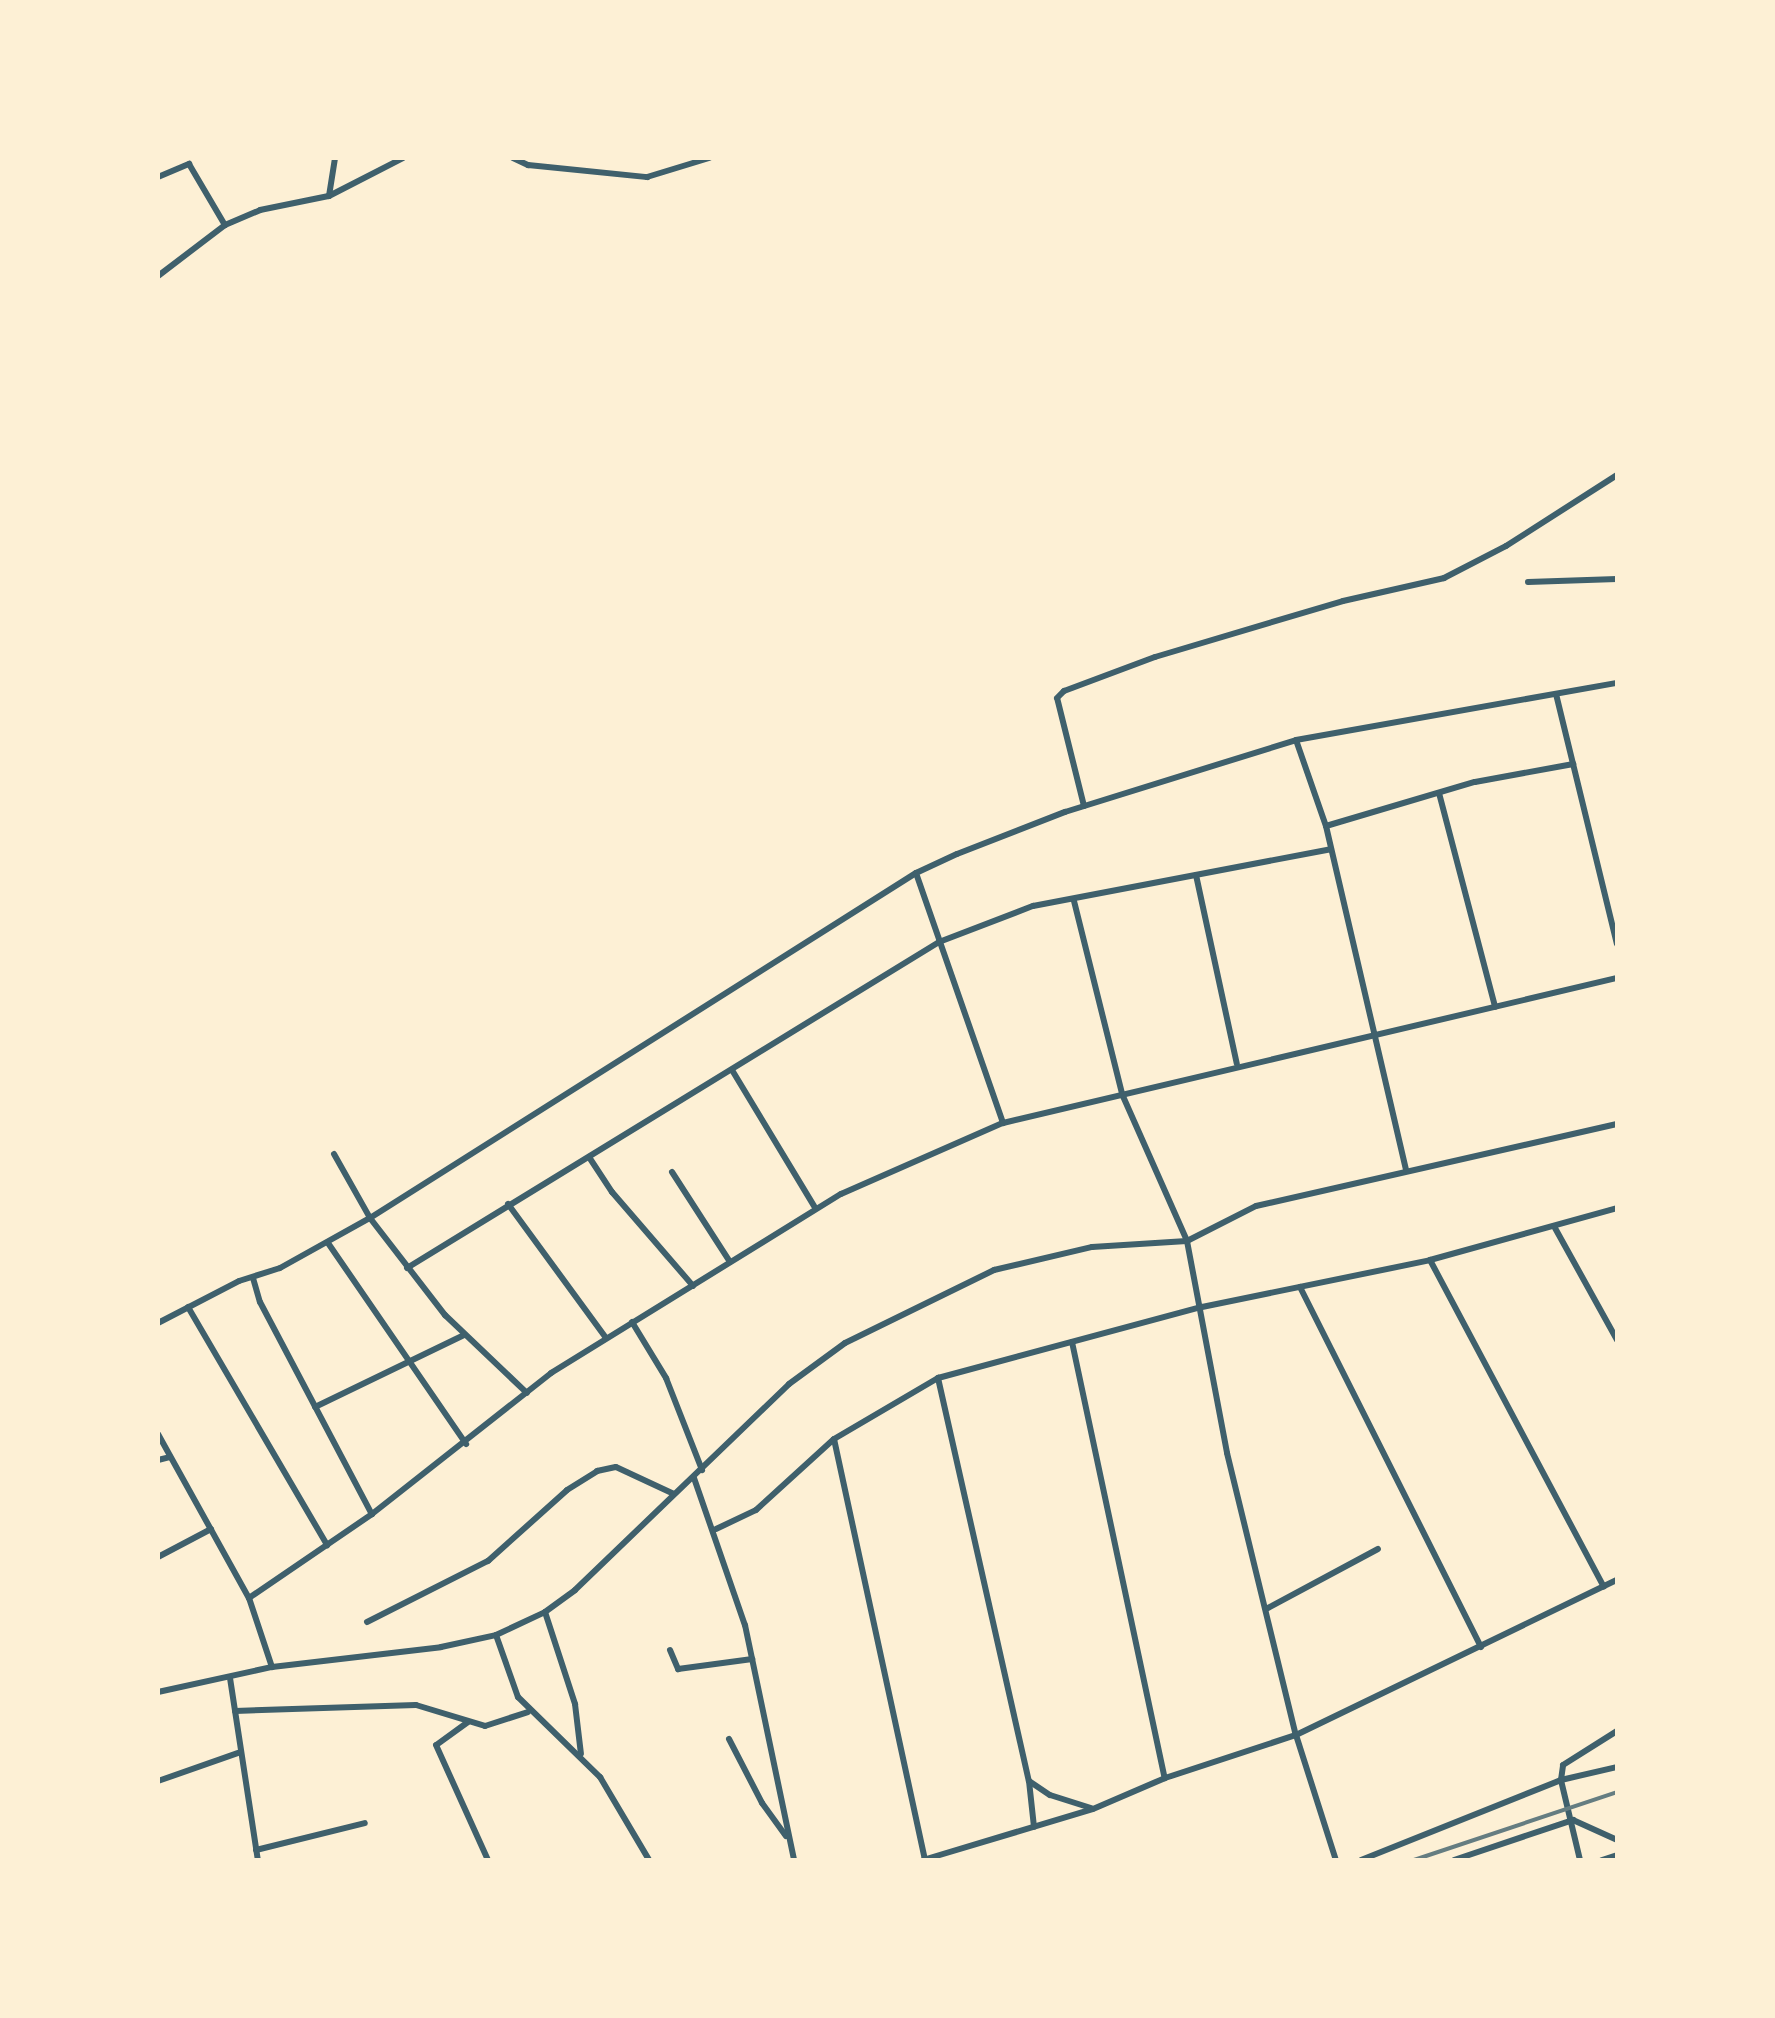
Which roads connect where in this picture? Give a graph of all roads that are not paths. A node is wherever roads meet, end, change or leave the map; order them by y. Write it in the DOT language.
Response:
graph roads {
  1 [pos="335,158"];
  2 [pos="403,158"];
  3 [pos="513,158"];
  4 [pos="709,158"];
  5 [pos="187,161"];
  6 [pos="158,177"];
  7 [pos="329,196"];
  8 [pos="225,225"];
  9 [pos="158,276"];
  10 [pos="1617,475"];
  11 [pos="1617,579"];
  12 [pos="1528,582"];
  13 [pos="1617,683"];
  14 [pos="1556,694"];
  15 [pos="1296,740"];
  16 [pos="1573,764"];
  17 [pos="1439,793"];
  18 [pos="1084,806"];
  19 [pos="1326,826"];
  20 [pos="1331,849"];
  21 [pos="916,873"];
  22 [pos="1196,875"];
  23 [pos="1074,901"];
  24 [pos="939,942"];
  25 [pos="1617,944"];
  26 [pos="1617,978"];
  27 [pos="1495,1007"];
  28 [pos="1373,1037"];
  29 [pos="1237,1064"];
  30 [pos="732,1070"];
  31 [pos="1122,1094"];
  32 [pos="1003,1123"];
  33 [pos="1617,1124"];
  34 [pos="334,1154"];
  35 [pos="589,1157"];
  36 [pos="1406,1171"];
  37 [pos="672,1172"];
  38 [pos="508,1204"];
  39 [pos="814,1206"];
  40 [pos="1617,1208"];
  41 [pos="370,1218"];
  42 [pos="1555,1228"];
  43 [pos="1187,1241"];
  44 [pos="328,1243"];
  45 [pos="1430,1260"];
  46 [pos="730,1262"];
  47 [pos="407,1268"];
  48 [pos="253,1278"];
  49 [pos="693,1286"];
  50 [pos="1300,1287"];
  51 [pos="188,1307"];
  52 [pos="1202,1307"];
  53 [pos="632,1322"];
  54 [pos="158,1323"];
  55 [pos="464,1335"];
  56 [pos="606,1338"];
  57 [pos="1617,1340"];
  58 [pos="1072,1342"];
  59 [pos="409,1364"];
  60 [pos="938,1378"];
  61 [pos="527,1393"];
  62 [pos="315,1407"];
  63 [pos="158,1434"];
  64 [pos="834,1439"];
  65 [pos="466,1444"];
  66 [pos="170,1457"];
  67 [pos="158,1460"];
  68 [pos="702,1470"];
  69 [pos="694,1478"];
  70 [pos="674,1494"];
  71 [pos="372,1514"];
  72 [pos="211,1529"];
  73 [pos="716,1529"];
  74 [pos="327,1545"];
  75 [pos="1378,1549"];
  76 [pos="158,1557"];
  77 [pos="1617,1580"];
  78 [pos="1604,1587"];
  79 [pos="249,1598"];
  80 [pos="1266,1609"];
  81 [pos="545,1612"];
  82 [pos="367,1622"];
  83 [pos="496,1635"];
  84 [pos="1481,1647"];
  85 [pos="670,1650"];
  86 [pos="752,1659"];
  87 [pos="272,1667"];
  88 [pos="230,1678"];
  89 [pos="158,1692"];
  90 [pos="235,1711"];
  91 [pos="528,1712"];
  92 [pos="468,1722"];
  93 [pos="1617,1731"];
  94 [pos="1296,1735"];
  95 [pos="729,1739"];
  96 [pos="238,1753"];
  97 [pos="581,1754"];
  98 [pos="1617,1767"];
  99 [pos="1165,1778"];
  100 [pos="1561,1780"];
  101 [pos="158,1781"];
  102 [pos="1029,1781"];
  103 [pos="1093,1809"];
  104 [pos="1573,1820"];
  105 [pos="365,1823"];
  106 [pos="1034,1827"];
  107 [pos="789,1838"];
  108 [pos="1617,1840"];
  109 [pos="256,1850"];
  110 [pos="1617,1855"];
  111 [pos="258,1860"];
  112 [pos="488,1860"];
  113 [pos="649,1860"];
  114 [pos="794,1860"];
  115 [pos="924,1860"];
  116 [pos="1336,1860"];
  117 [pos="1361,1860"];
  118 [pos="1454,1860"];
  119 [pos="1580,1860"];
  120 [pos="1602,1860"];
  1 -- 7 [label="street"];
  2 -- 7 [label="street"];
  3 -- 4 [label="street"];
  5 -- 6 [label="street"];
  5 -- 8 [label="street"];
  7 -- 8 [label="street"];
  8 -- 9 [label="street"];
  10 -- 18 [label="street"];
  11 -- 12 [label="street"];
  13 -- 14 [label="street"];
  14 -- 15 [label="street"];
  14 -- 16 [label="street"];
  15 -- 18 [label="street"];
  15 -- 19 [label="street"];
  16 -- 17 [label="street"];
  16 -- 25 [label="street"];
  17 -- 19 [label="street"];
  17 -- 27 [label="street"];
  18 -- 21 [label="street"];
  19 -- 20 [label="street"];
  20 -- 22 [label="street"];
  20 -- 28 [label="street"];
  21 -- 24 [label="street"];
  21 -- 41 [label="street"];
  22 -- 23 [label="street"];
  22 -- 29 [label="street"];
  23 -- 24 [label="street"];
  23 -- 31 [label="street"];
  24 -- 30 [label="street"];
  24 -- 32 [label="street"];
  26 -- 27 [label="street"];
  27 -- 28 [label="street"];
  28 -- 29 [label="street"];
  28 -- 36 [label="street"];
  29 -- 31 [label="street"];
  30 -- 35 [label="street"];
  30 -- 39 [label="street"];
  31 -- 32 [label="street"];
  31 -- 43 [label="street"];
  32 -- 39 [label="street"];
  33 -- 36 [label="street"];
  34 -- 41 [label="street"];
  35 -- 38 [label="street"];
  35 -- 49 [label="street"];
  36 -- 43 [label="street"];
  37 -- 46 [label="street"];
  38 -- 47 [label="street"];
  38 -- 56 [label="street"];
  39 -- 46 [label="street"];
  40 -- 42 [label="street"];
  41 -- 44 [label="street"];
  41 -- 47 [label="street"];
  42 -- 45 [label="street"];
  42 -- 57 [label="street"];
  43 -- 52 [label="street"];
  43 -- 68 [label="street"];
  44 -- 48 [label="street"];
  44 -- 59 [label="street"];
  45 -- 50 [label="street"];
  45 -- 78 [label="street"];
  46 -- 49 [label="street"];
  47 -- 55 [label="street"];
  48 -- 51 [label="street"];
  48 -- 62 [label="street"];
  49 -- 53 [label="street"];
  50 -- 52 [label="street"];
  50 -- 84 [label="street"];
  51 -- 54 [label="street"];
  51 -- 74 [label="street"];
  52 -- 58 [label="street"];
  52 -- 80 [label="street"];
  53 -- 56 [label="street"];
  53 -- 68 [label="street"];
  55 -- 59 [label="street"];
  55 -- 61 [label="street"];
  56 -- 61 [label="street"];
  58 -- 60 [label="street"];
  58 -- 99 [label="street"];
  59 -- 62 [label="street"];
  59 -- 65 [label="street"];
  60 -- 64 [label="street"];
  60 -- 102 [label="street"];
  61 -- 65 [label="street"];
  62 -- 71 [label="street"];
  63 -- 66 [label="street"];
  64 -- 73 [label="street"];
  64 -- 115 [label="street"];
  65 -- 71 [label="street"];
  66 -- 67 [label="street"];
  66 -- 72 [label="street"];
  68 -- 69 [label="street"];
  69 -- 70 [label="street"];
  69 -- 73 [label="street"];
  70 -- 81 [label="street"];
  70 -- 82 [label="street"];
  71 -- 74 [label="street"];
  72 -- 76 [label="street"];
  72 -- 79 [label="street"];
  73 -- 86 [label="street"];
  74 -- 79 [label="street"];
  75 -- 80 [label="street"];
  77 -- 78 [label="street"];
  78 -- 84 [label="street"];
  79 -- 87 [label="street"];
  80 -- 94 [label="street"];
  81 -- 83 [label="street"];
  81 -- 97 [label="street"];
  83 -- 87 [label="street"];
  83 -- 91 [label="street"];
  84 -- 94 [label="street"];
  85 -- 86 [label="street"];
  86 -- 107 [label="street"];
  87 -- 88 [label="street"];
  88 -- 89 [label="street"];
  88 -- 90 [label="street"];
  90 -- 92 [label="street"];
  90 -- 96 [label="street"];
  91 -- 92 [label="street"];
  91 -- 97 [label="street"];
  92 -- 112 [label="street"];
  93 -- 100 [label="street"];
  94 -- 99 [label="street"];
  94 -- 116 [label="street"];
  95 -- 107 [label="street"];
  96 -- 101 [label="street"];
  96 -- 109 [label="street"];
  97 -- 113 [label="street"];
  98 -- 100 [label="street"];
  99 -- 103 [label="street"];
  100 -- 104 [label="street"];
  100 -- 117 [label="street"];
  102 -- 103 [label="street"];
  102 -- 106 [label="street"];
  103 -- 106 [label="street"];
  104 -- 108 [label="street"];
  104 -- 118 [label="street"];
  104 -- 119 [label="street"];
  105 -- 109 [label="street"];
  106 -- 115 [label="street"];
  107 -- 114 [label="street"];
  109 -- 111 [label="street"];
  110 -- 120 [label="street"];
}
